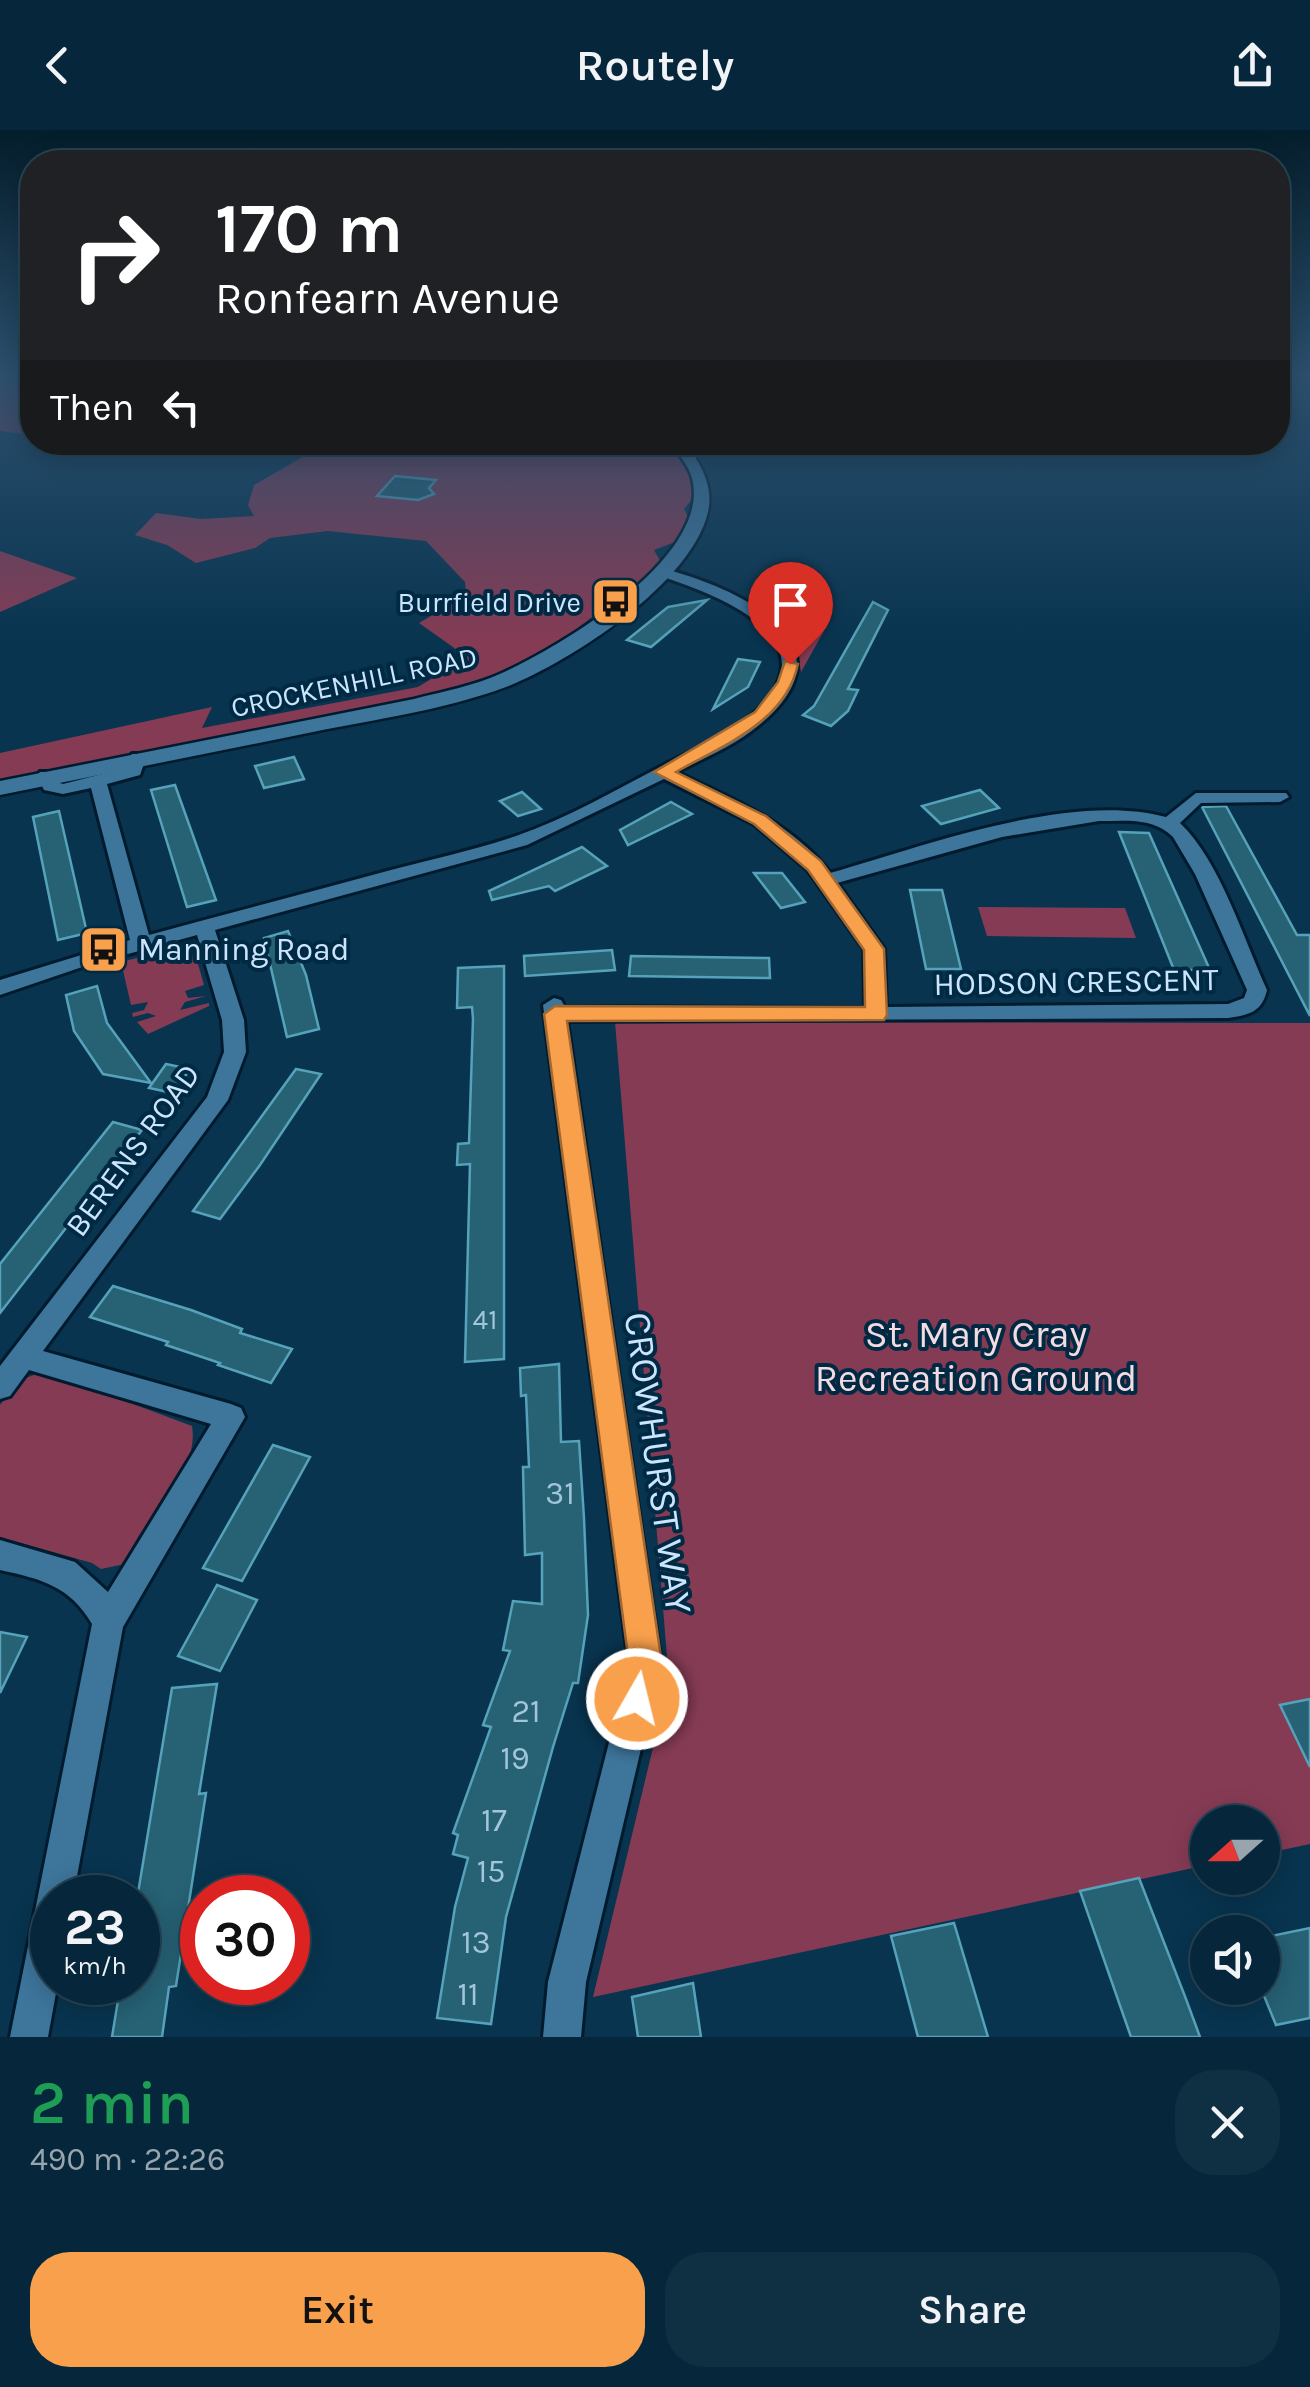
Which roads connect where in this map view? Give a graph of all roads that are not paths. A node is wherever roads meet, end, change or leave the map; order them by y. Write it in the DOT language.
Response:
graph roads {
  1 [pos="694,465"];
  2 [pos="665,572"];
  3 [pos="138,758"];
  4 [pos="663,772"];
  5 [pos="46,776"];
  6 [pos="98,781"];
  7 [pos="0,788"];
  8 [pos="1280,797"];
  9 [pos="1170,824"];
  10 [pos="827,880"];
  11 [pos="204,927"];
  12 [pos="141,944"];
  13 [pos="0,988"];
  14 [pos="876,1015"];
  15 [pos="24,1356"];
  16 [pos="0,1387"];
  17 [pos="0,1555"];
  18 [pos="108,1622"];
  19 [pos="60,1875"];
  20 [pos="35,2005"];
  21 [pos="29,2037"];
  22 [pos="562,2037"];
  1 -- 2 [label="main road, CROCKENHILL ROAD"];
  2 -- 3 [label="main road, CROCKENHILL ROAD"];
  2 -- 4 [label="street"];
  3 -- 5 [label="main road, CROCKENHILL ROAD"];
  3 -- 6 [label="street"];
  4 -- 10 [label="street"];
  4 -- 11 [label="street"];
  5 -- 6 [label="street"];
  5 -- 7 [label="main road, CROCKENHILL ROAD"];
  6 -- 12 [label="street"];
  8 -- 9 [label="street"];
  9 -- 10 [label="street"];
  9 -- 14 [label="street, HODSON CRESCENT"];
  10 -- 14 [label="street"];
  11 -- 12 [label="street"];
  11 -- 15 [label="street, BERENS ROAD"];
  12 -- 13 [label="street"];
  14 -- 22 [label="street, CROWHURST WAY"];
  15 -- 16 [label="street, BERENS ROAD"];
  15 -- 18 [label="street"];
  17 -- 18 [label="street"];
  18 -- 19 [label="street"];
  20 -- 21 [label="street"];
}
